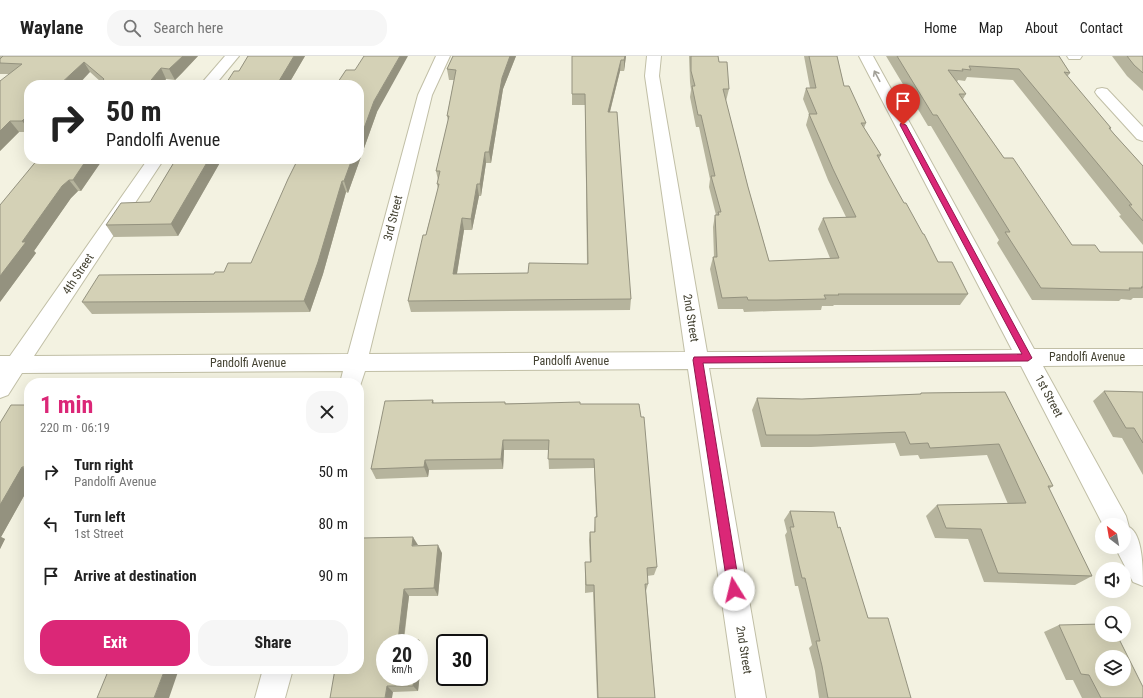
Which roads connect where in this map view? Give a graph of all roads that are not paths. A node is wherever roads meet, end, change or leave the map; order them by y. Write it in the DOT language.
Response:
graph roads {
  1 [pos="232,56"];
  2 [pos="444,56"];
  3 [pos="654,56"];
  4 [pos="866,56"];
  5 [pos="211,80"];
  6 [pos="1102,92"];
  7 [pos="1143,136"];
  8 [pos="152,164"];
  9 [pos="1143,357"];
  10 [pos="1028,358"];
  11 [pos="698,360"];
  12 [pos="356,362"];
  13 [pos="8,364"];
  14 [pos="352,378"];
  15 [pos="0,388"];
  16 [pos="1114,518"];
  17 [pos="1131,550"];
  18 [pos="1143,573"];
  19 [pos="277,674"];
  20 [pos="270,698"];
  21 [pos="751,698"];
  1 -- 5 [label="street"];
  2 -- 12 [label="street, 3rd Street"];
  3 -- 11 [label="street, 2nd Street"];
  10 -- 4 [label="street, 1st Street, one-way"];
  6 -- 7 [label="street"];
  8 -- 13 [label="street, 4th Street"];
  9 -- 10 [label="street, Pandolfi Avenue"];
  10 -- 11 [label="street, Pandolfi Avenue"];
  10 -- 16 [label="street, 1st Street"];
  11 -- 12 [label="street, Pandolfi Avenue"];
  11 -- 21 [label="street, 2nd Street"];
  12 -- 13 [label="street, Pandolfi Avenue"];
  12 -- 14 [label="street, 3rd Street"];
  13 -- 15 [label="street, 4th Street"];
  17 -- 18 [label="street"];
  19 -- 20 [label="street"];
}
